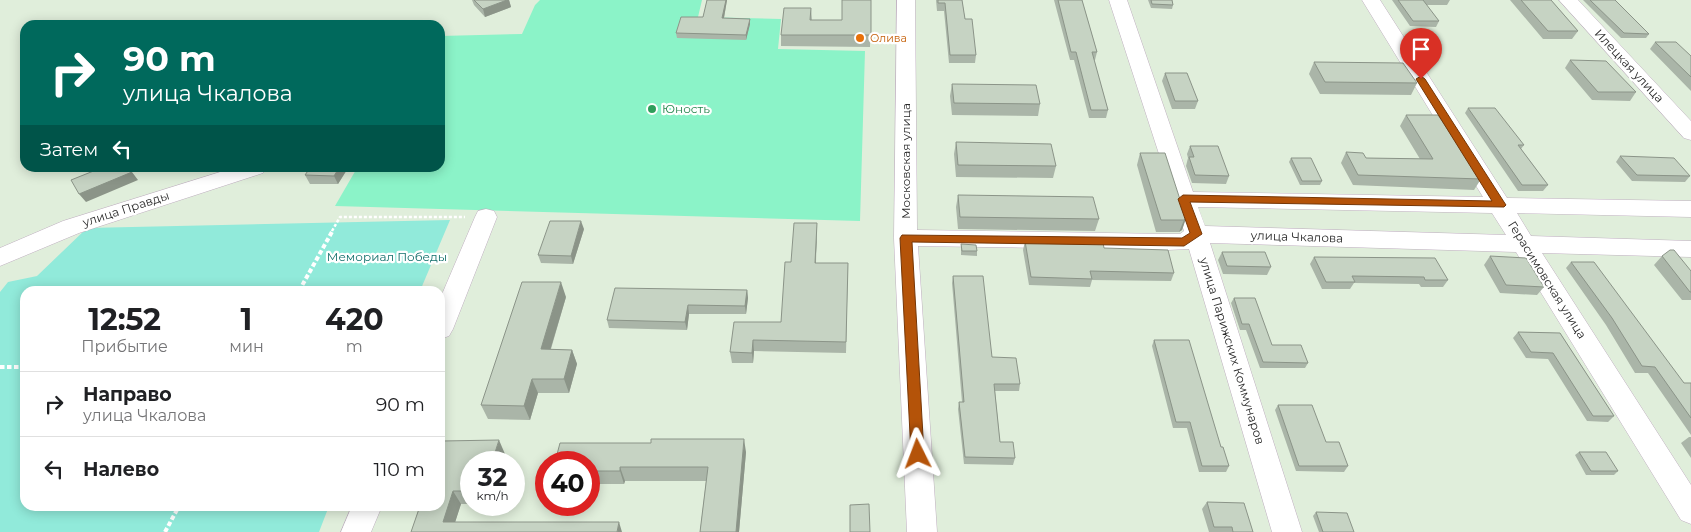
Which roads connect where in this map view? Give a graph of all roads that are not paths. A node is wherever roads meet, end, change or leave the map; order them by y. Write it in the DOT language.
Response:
graph roads {
  1 [pos="906,0"];
  2 [pos="1118,0"];
  3 [pos="1371,0"];
  4 [pos="1568,0"];
  5 [pos="1691,133"];
  6 [pos="243,172"];
  7 [pos="1183,199"];
  8 [pos="1500,205"];
  9 [pos="1691,209"];
  10 [pos="486,217"];
  11 [pos="1196,234"];
  12 [pos="906,238"];
  13 [pos="1525,244"];
  14 [pos="1691,249"];
  15 [pos="0,258"];
  16 [pos="445,316"];
  17 [pos="365,511"];
  18 [pos="1691,511"];
  19 [pos="356,532"];
  20 [pos="922,532"];
  21 [pos="1288,532"];
  1 -- 12 [label="street, Московская улица"];
  2 -- 7 [label="street, улица Парижских Коммунаров"];
  3 -- 8 [label="street, Герасимовская улица"];
  4 -- 5 [label="street, Илецкая улица"];
  6 -- 15 [label="street, улица Правды"];
  7 -- 8 [label="street"];
  7 -- 11 [label="street, улица Парижских Коммунаров"];
  8 -- 9 [label="street"];
  8 -- 13 [label="street, Герасимовская улица"];
  10 -- 16 [label="street"];
  11 -- 12 [label="street, улица Чкалова"];
  11 -- 13 [label="street, улица Чкалова"];
  11 -- 21 [label="street, улица Парижских Коммунаров"];
  12 -- 20 [label="street, Московская улица"];
  13 -- 14 [label="street, улица Чкалова"];
  13 -- 18 [label="street, Герасимовская улица"];
  17 -- 19 [label="street"];
}
